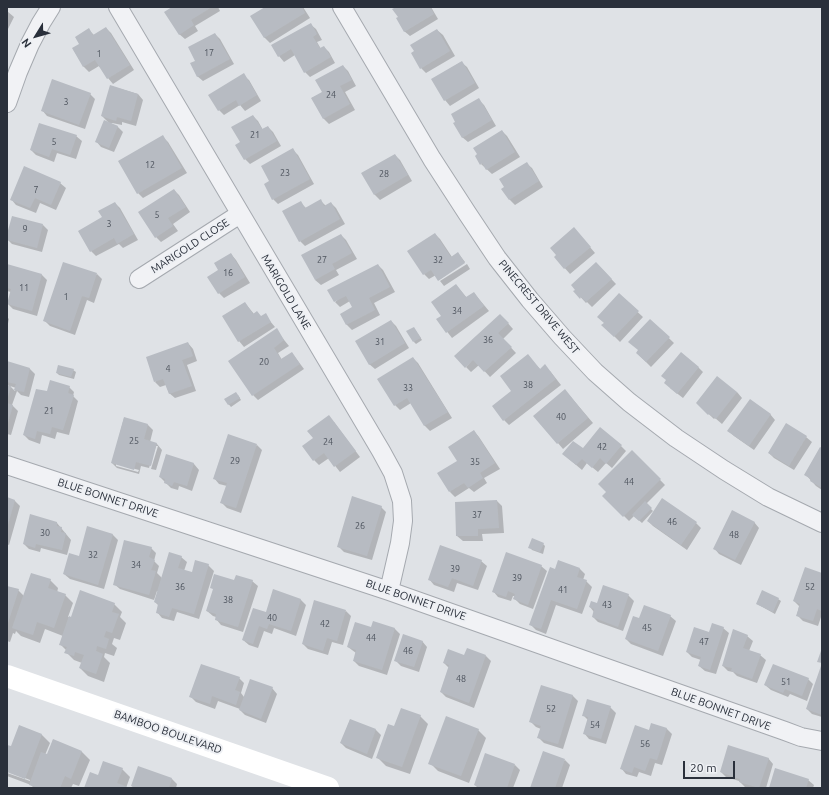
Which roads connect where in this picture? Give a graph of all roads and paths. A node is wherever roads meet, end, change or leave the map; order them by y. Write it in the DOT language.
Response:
graph roads {
  1 [pos="51,7"];
  2 [pos="118,7"];
  3 [pos="342,7"];
  4 [pos="7,103"];
  5 [pos="240,214"];
  6 [pos="139,279"];
  7 [pos="7,465"];
  8 [pos="822,524"];
  9 [pos="390,591"];
  10 [pos="7,676"];
  11 [pos="822,741"];
  12 [pos="328,788"];
  1 -- 4 [label="street"];
  2 -- 5 [label="street, MARIGOLD LANE"];
  3 -- 8 [label="street, PINECREST DRIVE WEST"];
  5 -- 6 [label="street, MARIGOLD CLOSE"];
  5 -- 9 [label="street, MARIGOLD LANE"];
  7 -- 9 [label="street, BLUE BONNET DRIVE"];
  9 -- 11 [label="street, BLUE BONNET DRIVE"];
  10 -- 12 [label="main road, BAMBOO BOULEVARD"];
}
